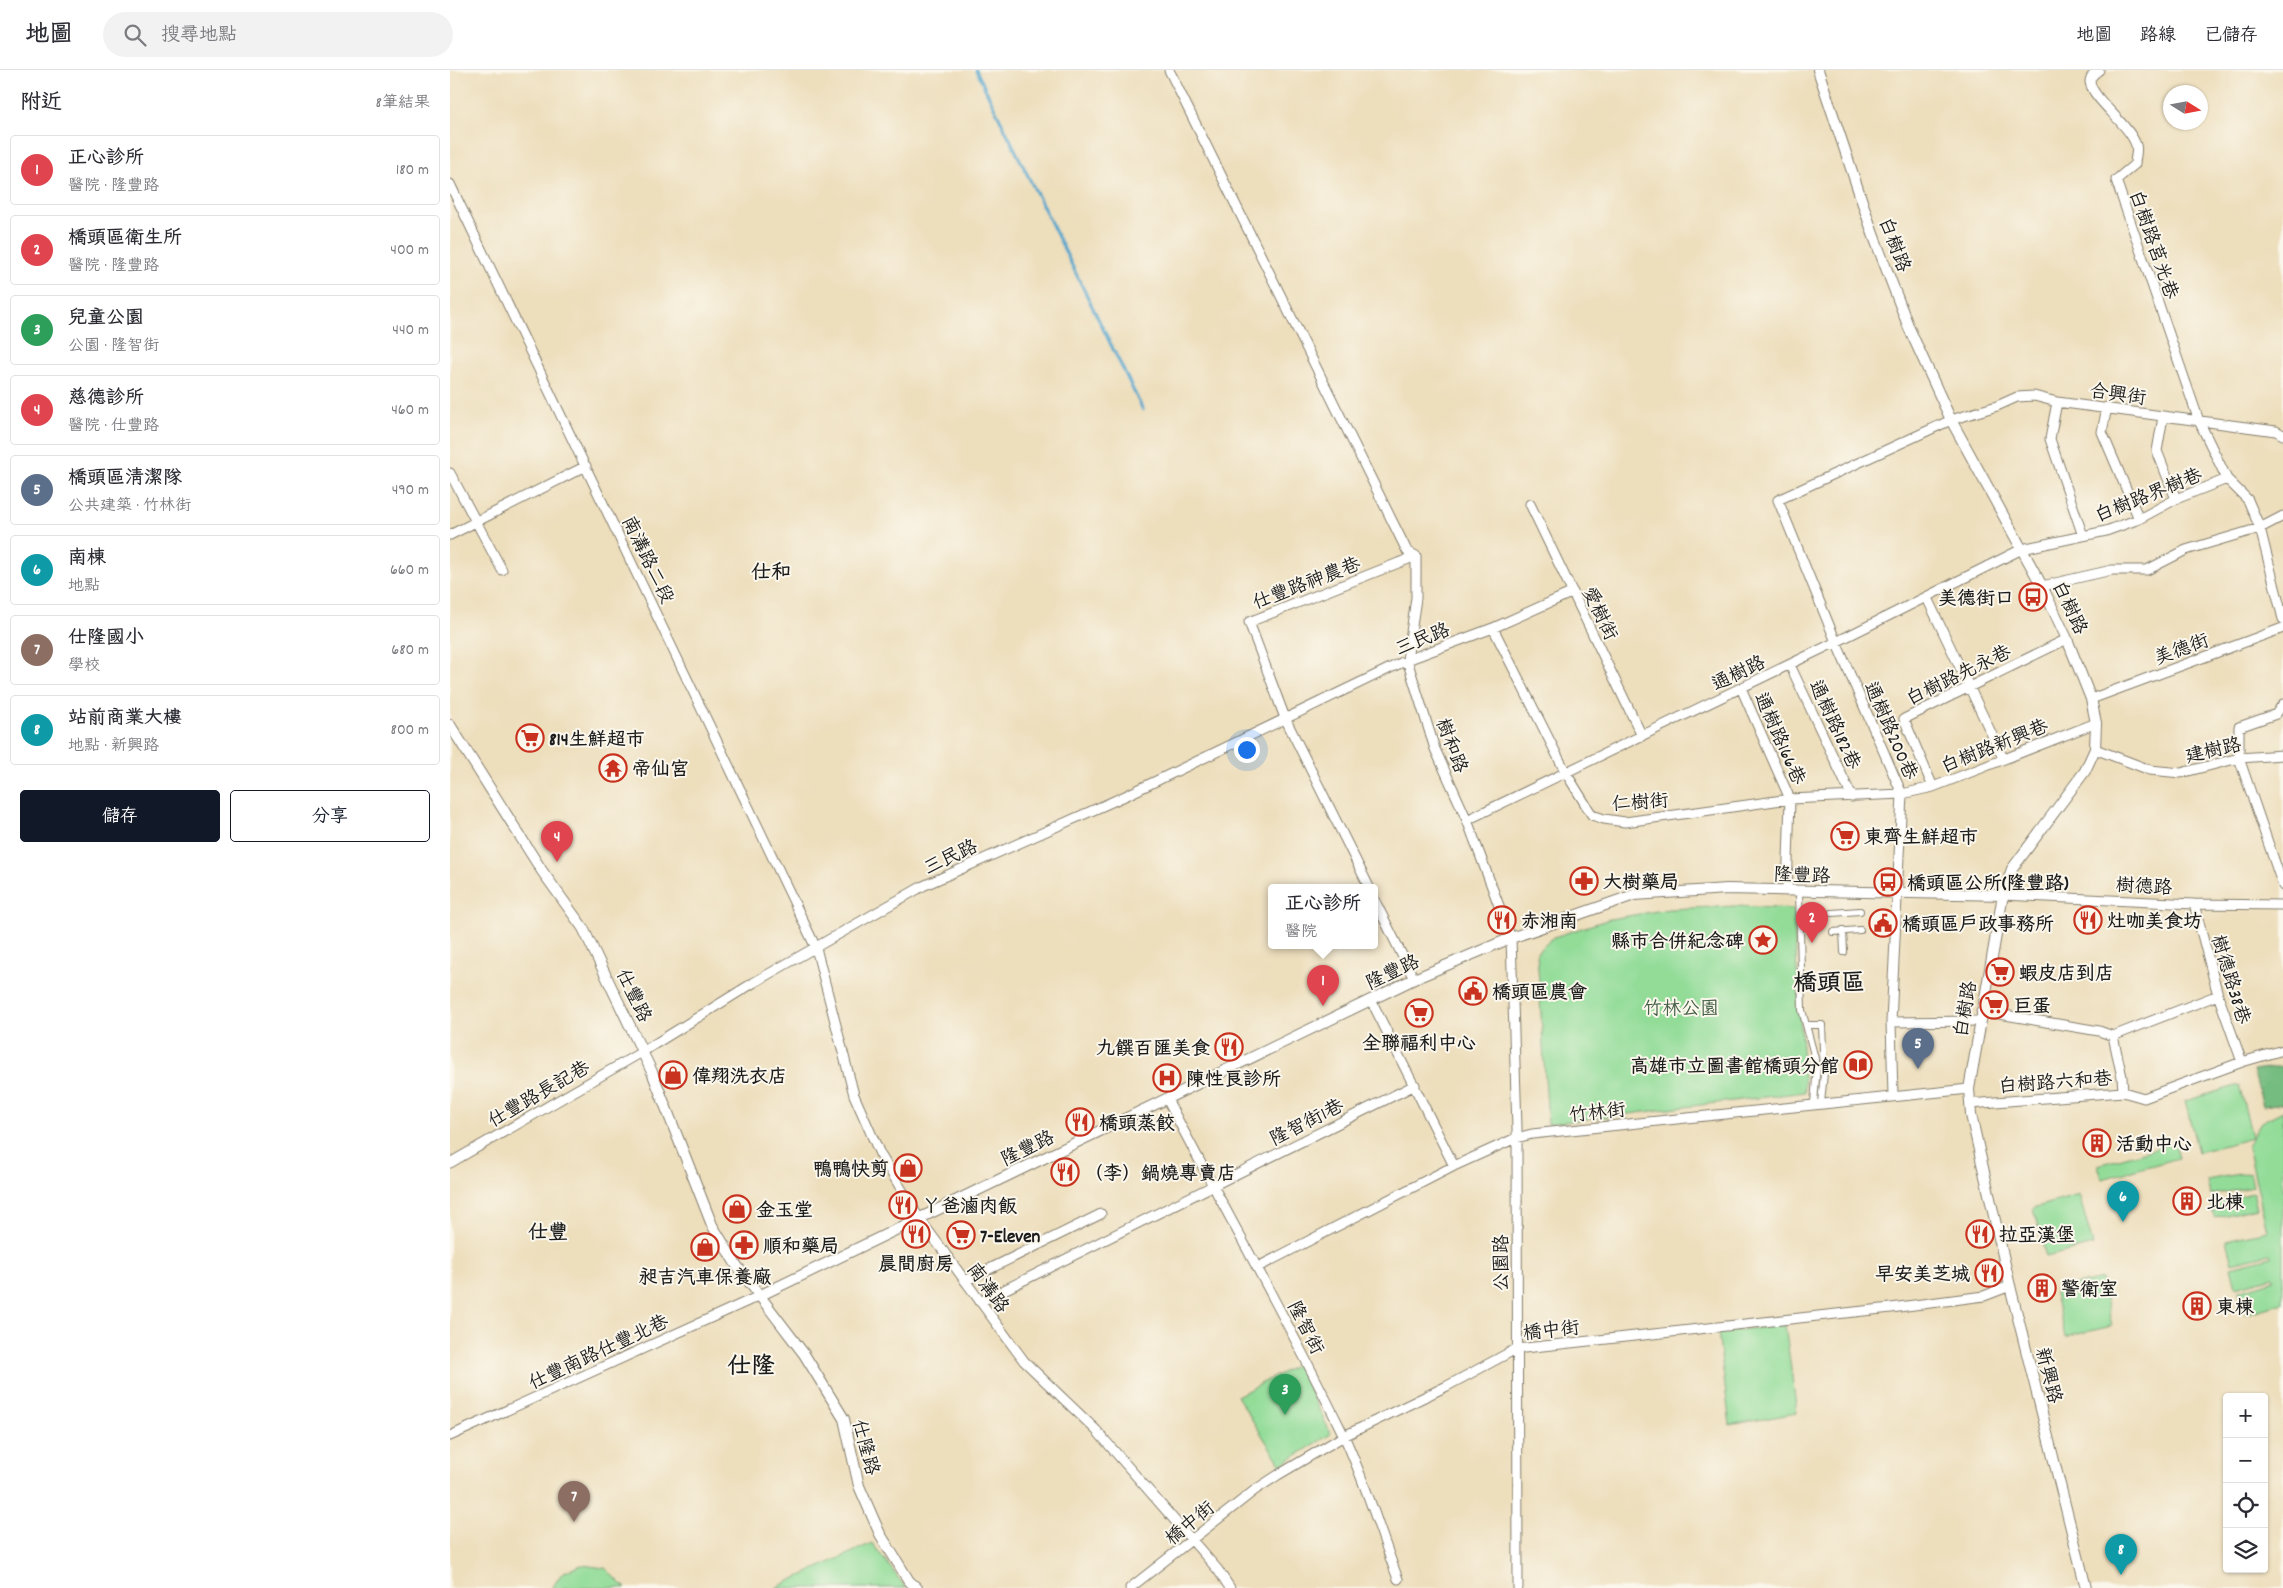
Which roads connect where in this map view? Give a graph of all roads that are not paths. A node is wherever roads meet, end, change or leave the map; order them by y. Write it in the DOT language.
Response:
graph roads {
  1 [pos="1169,70"];
  2 [pos="1818,70"];
  3 [pos="2099,70"];
  4 [pos="450,184"];
  5 [pos="2057,402"];
  6 [pos="2107,407"];
  7 [pos="2163,417"];
  8 [pos="1951,420"];
  9 [pos="2199,421"];
  10 [pos="2283,435"];
  11 [pos="586,466"];
  12 [pos="450,473"];
  13 [pos="2227,479"];
  14 [pos="2176,499"];
  15 [pos="1530,504"];
  16 [pos="2283,516"];
  17 [pos="2139,519"];
  18 [pos="477,521"];
  19 [pos="2260,528"];
  20 [pos="450,535"];
  21 [pos="2083,536"];
  22 [pos="2022,549"];
  23 [pos="1416,556"];
  24 [pos="502,570"];
  25 [pos="2042,586"];
  26 [pos="1573,592"];
  27 [pos="1927,598"];
  28 [pos="2283,619"];
  29 [pos="1493,628"];
  30 [pos="2283,628"];
  31 [pos="2067,639"];
  32 [pos="1836,642"];
  33 [pos="1407,660"];
  34 [pos="1790,664"];
  35 [pos="1969,687"];
  36 [pos="1741,688"];
  37 [pos="2091,699"];
  38 [pos="2283,704"];
  39 [pos="1285,718"];
  40 [pos="2096,723"];
  41 [pos="450,725"];
  42 [pos="1642,736"];
  43 [pos="2095,749"];
  44 [pos="2283,755"];
  45 [pos="2003,758"];
  46 [pos="2239,758"];
  47 [pos="1566,773"];
  48 [pos="1933,787"];
  49 [pos="1902,794"];
  50 [pos="1852,797"];
  51 [pos="1790,799"];
  52 [pos="1467,820"];
  53 [pos="1367,884"];
  54 [pos="2283,886"];
  55 [pos="1787,891"];
  56 [pos="1799,891"];
  57 [pos="1896,894"];
  58 [pos="2003,895"];
  59 [pos="2194,904"];
  60 [pos="2283,905"];
  61 [pos="1378,907"];
  62 [pos="1860,911"];
  63 [pos="1832,912"];
  64 [pos="1843,930"];
  65 [pos="1860,930"];
  66 [pos="1832,932"];
  67 [pos="1511,938"];
  68 [pos="816,948"];
  69 [pos="1844,952"];
  70 [pos="1414,979"];
  71 [pos="2218,995"];
  72 [pos="1371,1000"];
  73 [pos="1980,1016"];
  74 [pos="1891,1022"];
  75 [pos="1808,1025"];
  76 [pos="2113,1036"];
  77 [pos="2283,1050"];
  78 [pos="642,1052"];
  79 [pos="2242,1062"];
  80 [pos="1821,1065"];
  81 [pos="1415,1085"];
  82 [pos="1969,1089"];
  83 [pos="2123,1092"];
  84 [pos="1893,1096"];
  85 [pos="1167,1099"];
  86 [pos="1817,1103"];
  87 [pos="1970,1104"];
  88 [pos="1516,1138"];
  89 [pos="450,1163"];
  90 [pos="1454,1166"];
  91 [pos="1984,1170"];
  92 [pos="1212,1186"];
  93 [pos="1101,1214"];
  94 [pos="919,1218"];
  95 [pos="1258,1268"];
  96 [pos="965,1281"];
  97 [pos="2010,1286"];
  98 [pos="759,1296"];
  99 [pos="980,1302"];
  100 [pos="1516,1349"];
  101 [pos="450,1436"];
  102 [pos="1344,1436"];
  103 [pos="1192,1541"];
  104 [pos="1398,1579"];
  105 [pos="917,1588"];
  106 [pos="1130,1588"];
  107 [pos="1230,1588"];
  108 [pos="1518,1588"];
  109 [pos="2086,1588"];
  1 -- 23 [label="street"];
  2 -- 8 [label="street, 白樹路"];
  3 -- 9 [label="street, 白樹路莒光巷"];
  4 -- 11 [label="street, 南溝路二段"];
  5 -- 6 [label="street, 合興街"];
  5 -- 8 [label="street, 合興街"];
  5 -- 21 [label="street"];
  6 -- 7 [label="street, 合興街"];
  6 -- 17 [label="street"];
  7 -- 9 [label="street, 合興街"];
  7 -- 14 [label="street"];
  8 -- 22 [label="street, 白樹路"];
  8 -- 32 [label="street, 通樹路200巷"];
  9 -- 10 [label="street, 合興街"];
  9 -- 13 [label="street"];
  11 -- 18 [label="street"];
  11 -- 68 [label="street, 南溝路二段"];
  12 -- 18 [label="street"];
  13 -- 14 [label="street, 白樹路界樹巷"];
  13 -- 19 [label="street"];
  14 -- 17 [label="street, 白樹路界樹巷"];
  15 -- 26 [label="street, 愛樹街"];
  16 -- 19 [label="street"];
  17 -- 21 [label="street, 白樹路界樹巷"];
  18 -- 20 [label="street"];
  18 -- 24 [label="street"];
  19 -- 25 [label="street"];
  19 -- 28 [label="street"];
  21 -- 22 [label="street, 白樹路界樹巷"];
  22 -- 25 [label="street, 白樹路"];
  22 -- 27 [label="street, 通樹路"];
  23 -- 33 [label="street, 樹和路"];
  23 -- 39 [label="street, 仕豐路神農巷"];
  25 -- 31 [label="street, 白樹路"];
  26 -- 29 [label="street, 三民路"];
  26 -- 42 [label="street, 愛樹街"];
  27 -- 32 [label="street, 通樹路"];
  27 -- 35 [label="street"];
  29 -- 33 [label="street, 三民路"];
  29 -- 47 [label="street, 仁樹街"];
  30 -- 37 [label="street, 美德街"];
  31 -- 35 [label="street, 白樹路先永巷"];
  31 -- 37 [label="street, 白樹路"];
  32 -- 34 [label="street, 通樹路"];
  32 -- 49 [label="street, 通樹路200巷"];
  33 -- 39 [label="street, 三民路"];
  33 -- 52 [label="street, 樹和路"];
  34 -- 36 [label="street, 通樹路"];
  34 -- 50 [label="street, 通樹路182巷"];
  35 -- 45 [label="street"];
  35 -- 48 [label="street, 白樹路先永巷"];
  36 -- 42 [label="street, 通樹路"];
  36 -- 51 [label="street, 通樹路166巷"];
  37 -- 40 [label="street, 白樹路"];
  38 -- 46 [label="street"];
  39 -- 53 [label="street"];
  39 -- 68 [label="street, 三民路"];
  40 -- 43 [label="street, 白樹路"];
  40 -- 45 [label="street, 白樹路新興巷"];
  41 -- 78 [label="street, 仕豐路"];
  42 -- 47 [label="street, 通樹路"];
  43 -- 46 [label="street, 建樹路"];
  43 -- 58 [label="street, 白樹路"];
  44 -- 46 [label="street, 建樹路"];
  45 -- 48 [label="street, 白樹路新興巷"];
  46 -- 54 [label="street"];
  47 -- 51 [label="street, 仁樹街"];
  47 -- 52 [label="street, 通樹路"];
  48 -- 49 [label="street, 白樹路新興巷"];
  49 -- 50 [label="street, 仁樹街"];
  49 -- 57 [label="street, 通樹路200巷"];
  50 -- 51 [label="street, 仁樹街"];
  51 -- 55 [label="street, 通樹路166巷"];
  52 -- 67 [label="street, 樹和路"];
  55 -- 56 [label="street, 隆豐路"];
  55 -- 67 [label="street, 隆豐路"];
  56 -- 57 [label="street, 隆豐路"];
  56 -- 80 [label="street"];
  57 -- 58 [label="street, 隆豐路"];
  57 -- 74 [label="street, 通樹路200巷"];
  58 -- 59 [label="street, 樹德路"];
  58 -- 73 [label="street, 白樹路"];
  59 -- 60 [label="street, 樹德路"];
  59 -- 71 [label="street, 樹德路38巷"];
  61 -- 70 [label="street"];
  62 -- 63 [label="street"];
  64 -- 65 [label="street"];
  64 -- 66 [label="street"];
  64 -- 69 [label="street"];
  67 -- 70 [label="street, 隆豐路"];
  67 -- 88 [label="street, 公園路"];
  68 -- 78 [label="street, 三民路"];
  68 -- 94 [label="street, 南溝路"];
  70 -- 72 [label="street, 隆豐路"];
  71 -- 76 [label="street"];
  71 -- 79 [label="street, 樹德路38巷"];
  72 -- 81 [label="street"];
  72 -- 85 [label="street, 隆豐路"];
  73 -- 74 [label="street"];
  73 -- 76 [label="street"];
  73 -- 82 [label="street, 白樹路"];
  74 -- 84 [label="street, 通樹路200巷"];
  75 -- 80 [label="street"];
  76 -- 83 [label="street"];
  77 -- 79 [label="street, 白樹路六和巷"];
  78 -- 89 [label="street, 仕豐路長記巷"];
  78 -- 98 [label="street, 仕豐路"];
  79 -- 83 [label="street, 白樹路六和巷"];
  80 -- 86 [label="street"];
  81 -- 90 [label="street"];
  81 -- 92 [label="street, 隆智街1巷"];
  82 -- 84 [label="street, 竹林街"];
  82 -- 87 [label="street, 白樹路"];
  83 -- 87 [label="street, 白樹路六和巷"];
  84 -- 86 [label="street, 竹林街"];
  85 -- 92 [label="street, 隆智街"];
  85 -- 94 [label="street, 隆豐路"];
  86 -- 88 [label="street, 竹林街"];
  87 -- 91 [label="street, 白樹路"];
  88 -- 90 [label="street, 竹林街"];
  88 -- 100 [label="street, 公園路"];
  90 -- 95 [label="street, 竹林街"];
  91 -- 97 [label="street, 新興路"];
  92 -- 95 [label="street, 隆智街"];
  92 -- 99 [label="street, 隆智街1巷"];
  93 -- 96 [label="street"];
  94 -- 96 [label="street, 南溝路"];
  94 -- 98 [label="street, 隆豐路"];
  95 -- 102 [label="street, 隆智街"];
  96 -- 99 [label="street, 南溝路"];
  97 -- 100 [label="street, 橋中街"];
  97 -- 109 [label="street, 新興路"];
  98 -- 101 [label="street, 仕豐南路仕豐北巷"];
  98 -- 105 [label="street, 仕隆路"];
  99 -- 103 [label="street, 南溝路"];
  100 -- 102 [label="street, 橋中街"];
  100 -- 108 [label="street, 公園路"];
  102 -- 103 [label="street, 橋中街"];
  102 -- 104 [label="street, 隆智街"];
  103 -- 106 [label="street, 橋中街"];
  103 -- 107 [label="street, 南溝路"];
}
